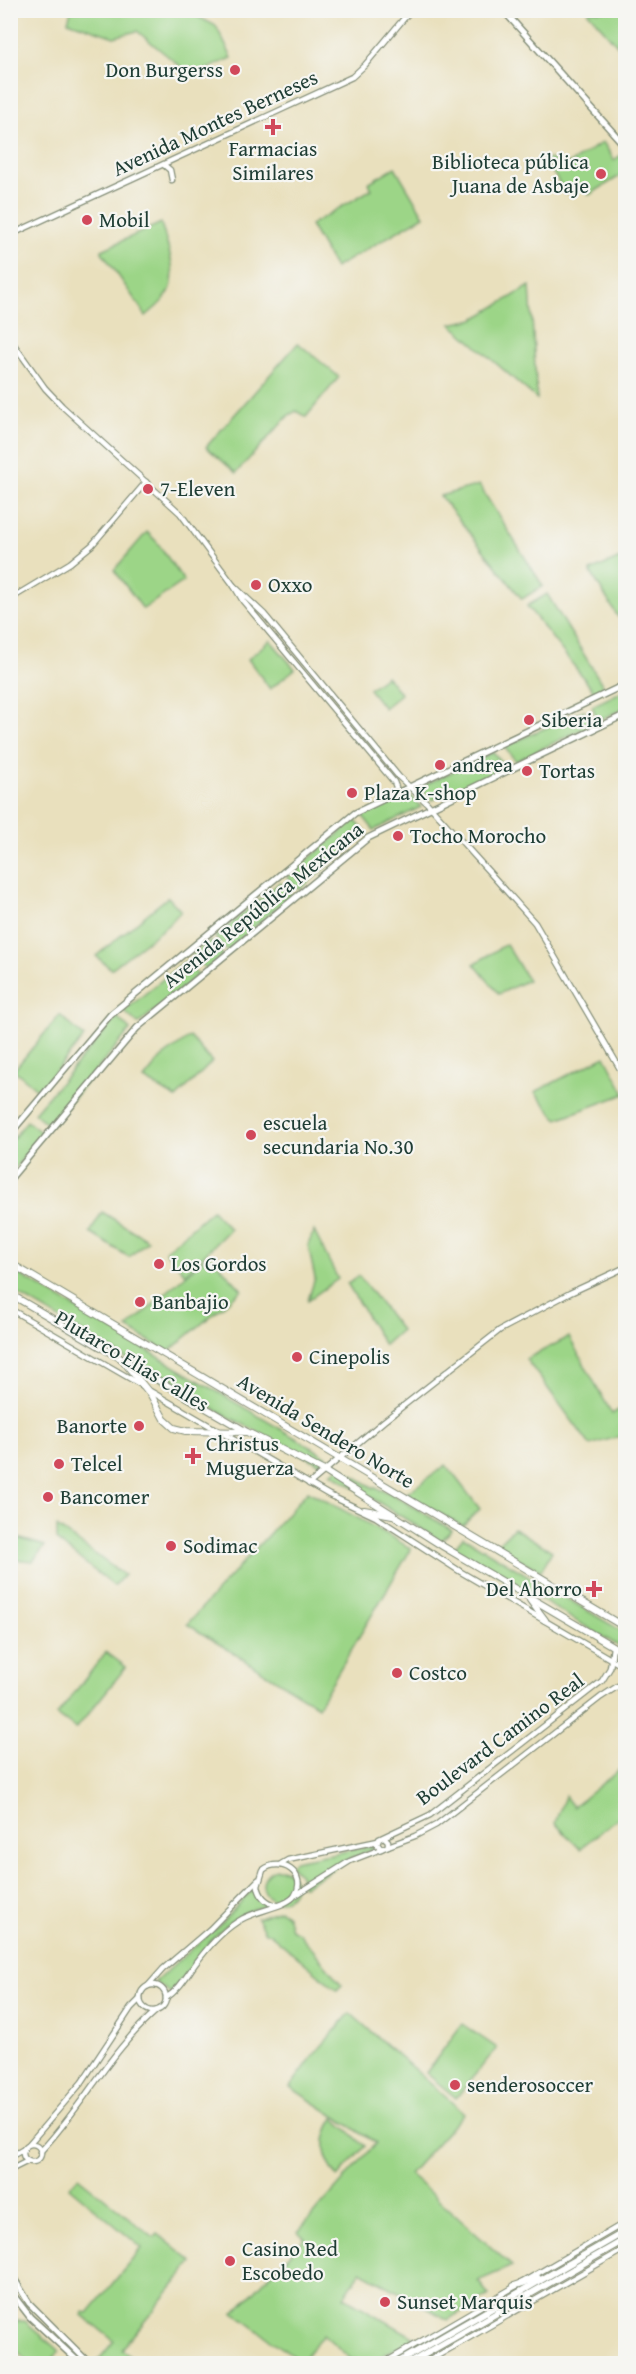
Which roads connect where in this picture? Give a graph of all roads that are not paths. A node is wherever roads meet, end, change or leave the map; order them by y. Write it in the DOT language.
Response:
graph roads {
  1 [pos="411,10"];
  2 [pos="503,10"];
  3 [pos="626,147"];
  4 [pos="165,165"];
  5 [pos="172,180"];
  6 [pos="10,235"];
  7 [pos="10,339"];
  8 [pos="146,482"];
  9 [pos="234,586"];
  10 [pos="10,600"];
  11 [pos="626,684"];
  12 [pos="626,714"];
  13 [pos="409,786"];
  14 [pos="394,794"];
  15 [pos="431,807"];
  16 [pos="626,1079"];
  17 [pos="10,1134"];
  18 [pos="10,1179"];
  19 [pos="10,1263"];
  20 [pos="626,1268"];
  21 [pos="10,1294"];
  22 [pos="10,1309"];
  23 [pos="123,1360"];
  24 [pos="146,1389"];
  25 [pos="220,1432"];
  26 [pos="247,1432"];
  27 [pos="339,1458"];
  28 [pos="324,1471"];
  29 [pos="309,1484"];
  30 [pos="364,1510"];
  31 [pos="396,1516"];
  32 [pos="527,1597"];
  33 [pos="545,1620"];
  34 [pos="626,1628"];
  35 [pos="614,1647"];
  36 [pos="626,1654"];
  37 [pos="612,1659"];
  38 [pos="626,1668"];
  39 [pos="626,1684"];
  40 [pos="541,1729"];
  41 [pos="549,1738"];
  42 [pos="465,1789"];
  43 [pos="472,1798"];
  44 [pos="385,1838"];
  45 [pos="378,1841"];
  46 [pos="388,1846"];
  47 [pos="381,1849"];
  48 [pos="281,1864"];
  49 [pos="258,1880"];
  50 [pos="296,1894"];
  51 [pos="278,1905"];
  52 [pos="148,1986"];
  53 [pos="166,1998"];
  54 [pos="140,1999"];
  55 [pos="156,2011"];
  56 [pos="29,2144"];
  57 [pos="24,2149"];
  58 [pos="40,2152"];
  59 [pos="10,2157"];
  60 [pos="28,2161"];
  61 [pos="10,2170"];
  62 [pos="626,2222"];
  63 [pos="626,2231"];
  64 [pos="626,2239"];
  65 [pos="626,2248"];
  66 [pos="10,2272"];
  67 [pos="553,2273"];
  68 [pos="514,2286"];
  69 [pos="10,2291"];
  70 [pos="29,2303"];
  71 [pos="23,2309"];
  72 [pos="81,2364"];
  73 [pos="90,2364"];
  74 [pos="382,2364"];
  75 [pos="395,2364"];
  76 [pos="408,2364"];
  77 [pos="423,2364"];
  1 -- 4 [label="street, Avenida Montes Berneses"];
  2 -- 3 [label="main road"];
  4 -- 5 [label="street"];
  4 -- 6 [label="street, Avenida Montes Berneses"];
  7 -- 8 [label="street"];
  8 -- 9 [label="street"];
  8 -- 10 [label="street"];
  9 -- 13 [label="street"];
  9 -- 14 [label="street"];
  11 -- 13 [label="main road, Avenida República Mexicana"];
  12 -- 15 [label="main road, Avenida República Mexicana"];
  13 -- 14 [label="main road, Avenida República Mexicana"];
  13 -- 15 [label="street"];
  14 -- 17 [label="main road, Avenida República Mexicana"];
  15 -- 16 [label="street"];
  15 -- 18 [label="main road, Avenida República Mexicana"];
  19 -- 27 [label="main road, Avenida Sendero Norte"];
  20 -- 27 [label="street"];
  21 -- 23 [label="main road, Avenida Sendero Norte"];
  22 -- 24 [label="street, Plutarco Elias Calles"];
  23 -- 24 [label="main road"];
  23 -- 26 [label="main road, Avenida Sendero Norte"];
  24 -- 25 [label="street, Plutarco Elias Calles"];
  24 -- 25 [label="main road"];
  25 -- 26 [label="main road"];
  25 -- 29 [label="street, Plutarco Elias Calles"];
  26 -- 28 [label="main road, Avenida Sendero Norte"];
  27 -- 28 [label="street"];
  27 -- 34 [label="main road, Avenida Sendero Norte"];
  28 -- 29 [label="street"];
  28 -- 31 [label="main road, Avenida Sendero Norte"];
  29 -- 30 [label="street, Plutarco Elias Calles"];
  30 -- 31 [label="main road"];
  30 -- 33 [label="street"];
  31 -- 32 [label="main road, Avenida Sendero Norte"];
  32 -- 33 [label="main road"];
  32 -- 35 [label="main road, Avenida Sendero Norte"];
  33 -- 37 [label="street"];
  35 -- 36 [label="main road, Avenida Sendero Norte"];
  35 -- 37 [label="street, Boulevard Camino Real"];
  37 -- 38 [label="street"];
  37 -- 40 [label="street, Boulevard Camino Real"];
  39 -- 41 [label="street, Boulevard Camino Real"];
  40 -- 41 [label="street"];
  40 -- 42 [label="street, Boulevard Camino Real"];
  41 -- 43 [label="street, Boulevard Camino Real"];
  42 -- 43 [label="street"];
  42 -- 44 [label="street, Boulevard Camino Real"];
  43 -- 46 [label="street, Boulevard Camino Real"];
  44 -- 45 [label="street, Boulevard Camino Real"];
  44 -- 46 [label="street"];
  45 -- 47 [label="street"];
  45 -- 48 [label="street, Boulevard Camino Real"];
  46 -- 47 [label="street, Boulevard Camino Real"];
  47 -- 50 [label="street, Boulevard Camino Real"];
  48 -- 49 [label="street"];
  48 -- 50 [label="street"];
  49 -- 51 [label="street"];
  49 -- 52 [label="street"];
  50 -- 51 [label="street"];
  51 -- 53 [label="street"];
  52 -- 53 [label="street"];
  52 -- 54 [label="street"];
  53 -- 55 [label="street"];
  54 -- 55 [label="street"];
  54 -- 56 [label="street"];
  55 -- 58 [label="street"];
  56 -- 57 [label="street"];
  56 -- 58 [label="street"];
  57 -- 59 [label="street"];
  57 -- 60 [label="street"];
  58 -- 60 [label="street"];
  60 -- 61 [label="street"];
  62 -- 68 [label="street"];
  63 -- 67 [label="main road"];
  64 -- 76 [label="main road"];
  65 -- 77 [label="street"];
  66 -- 70 [label="main road"];
  67 -- 68 [label="main road"];
  67 -- 75 [label="main road"];
  68 -- 74 [label="street"];
  69 -- 71 [label="main road"];
  70 -- 71 [label="main road"];
  70 -- 73 [label="main road"];
  71 -- 72 [label="main road"];
}
